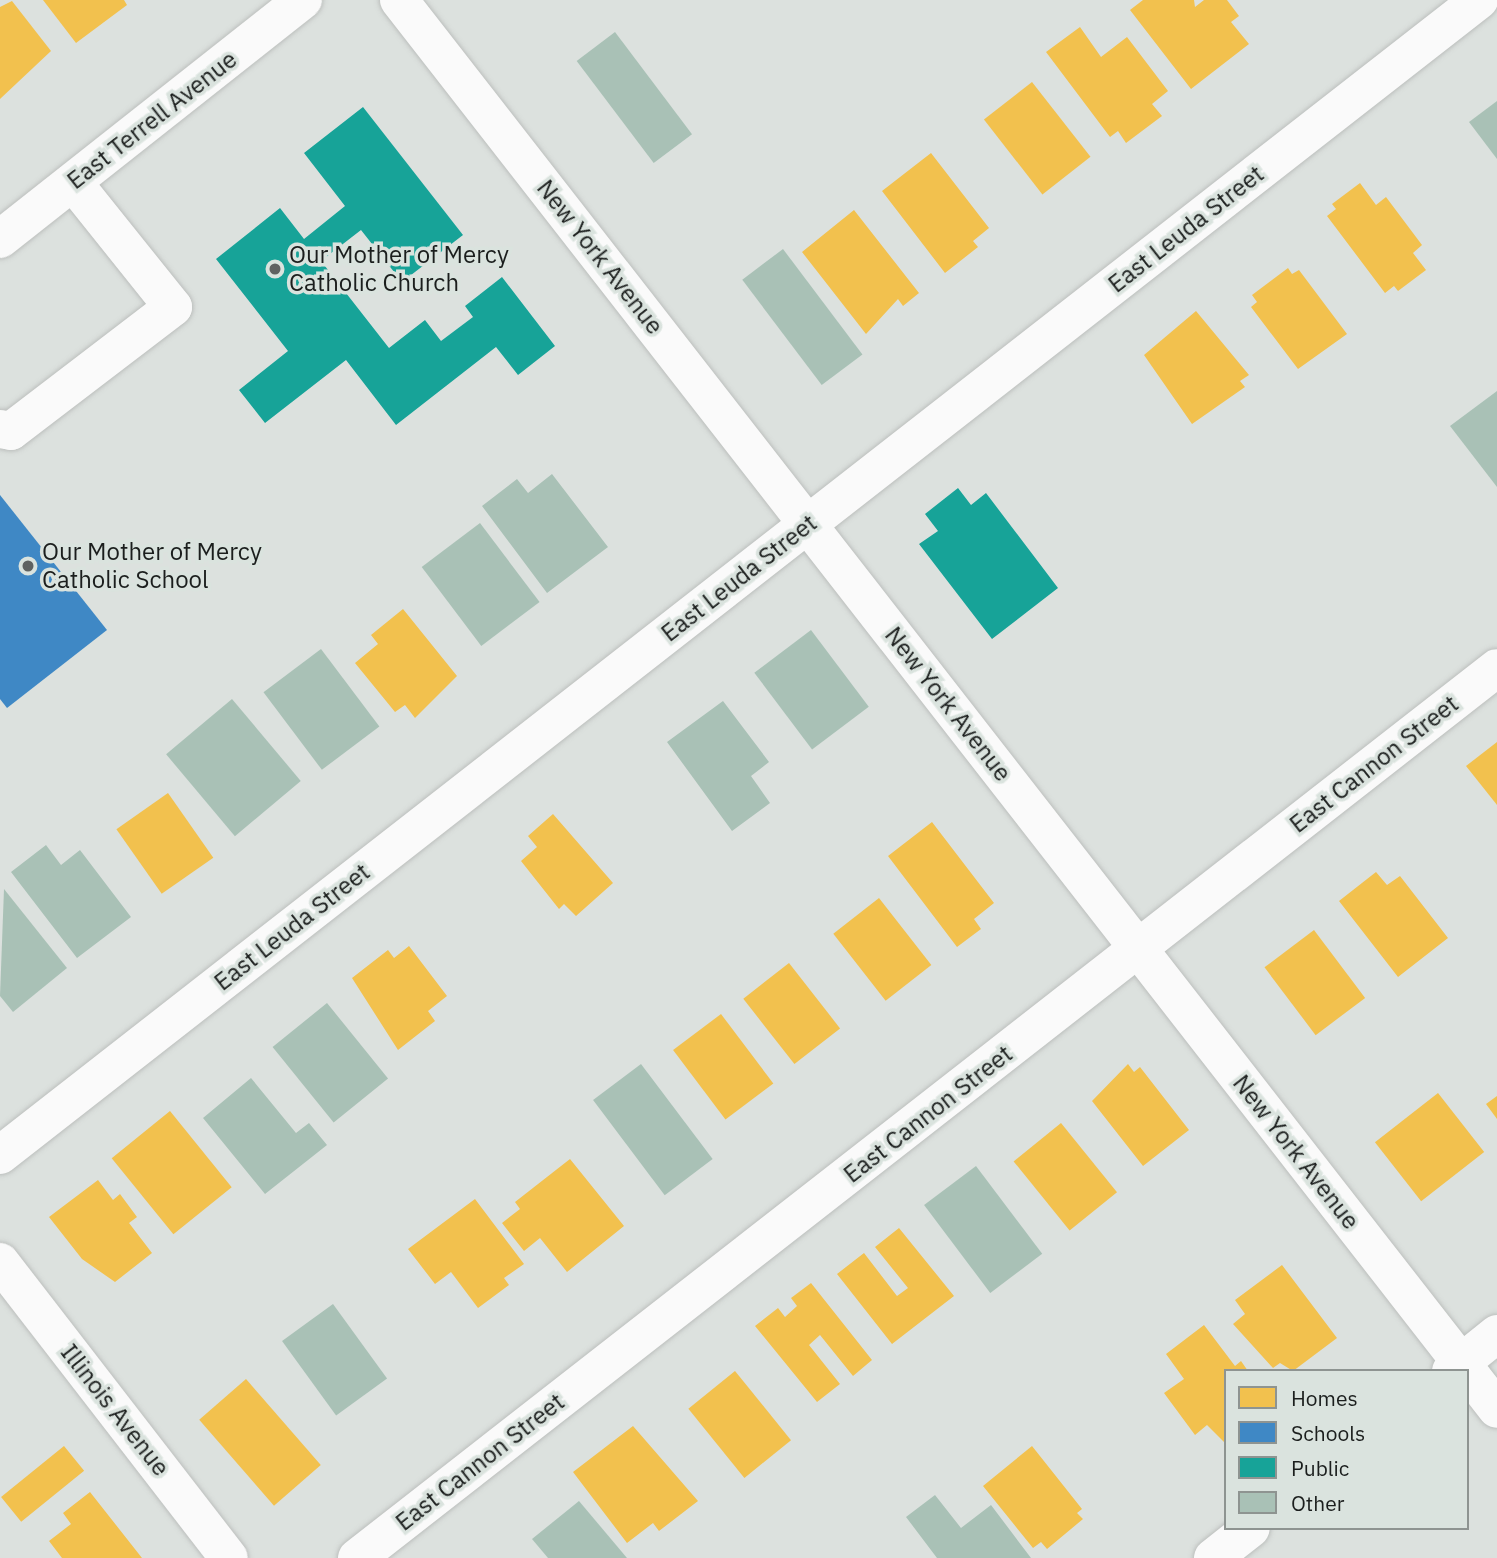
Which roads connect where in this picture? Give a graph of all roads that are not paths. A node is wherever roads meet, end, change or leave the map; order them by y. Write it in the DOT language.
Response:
graph roads {
  1 [pos="303,0"];
  2 [pos="399,0"];
  3 [pos="1479,0"];
  4 [pos="72,182"];
  5 [pos="0,239"];
  6 [pos="0,429"];
  7 [pos="808,524"];
  8 [pos="1497,668"];
  9 [pos="1139,949"];
  10 [pos="0,1155"];
  11 [pos="0,1262"];
  12 [pos="1497,1334"];
  13 [pos="1456,1367"];
  14 [pos="1469,1380"];
  15 [pos="1497,1409"];
  16 [pos="1248,1530"];
  17 [pos="229,1558"];
  18 [pos="357,1558"];
  19 [pos="1213,1558"];
  1 -- 4 [label="street, East Terrell Avenue"];
  2 -- 7 [label="street, New York Avenue"];
  3 -- 7 [label="street, East Leuda Street"];
  4 -- 5 [label="street, East Terrell Avenue"];
  4 -- 6 [label="street"];
  7 -- 9 [label="street, New York Avenue"];
  7 -- 10 [label="street, East Leuda Street"];
  8 -- 9 [label="street, East Cannon Street"];
  9 -- 13 [label="street, New York Avenue"];
  9 -- 18 [label="street, East Cannon Street"];
  11 -- 17 [label="street, Illinois Avenue"];
  12 -- 13 [label="street"];
  14 -- 15 [label="street, New York Avenue"];
  16 -- 19 [label="street"];
}
